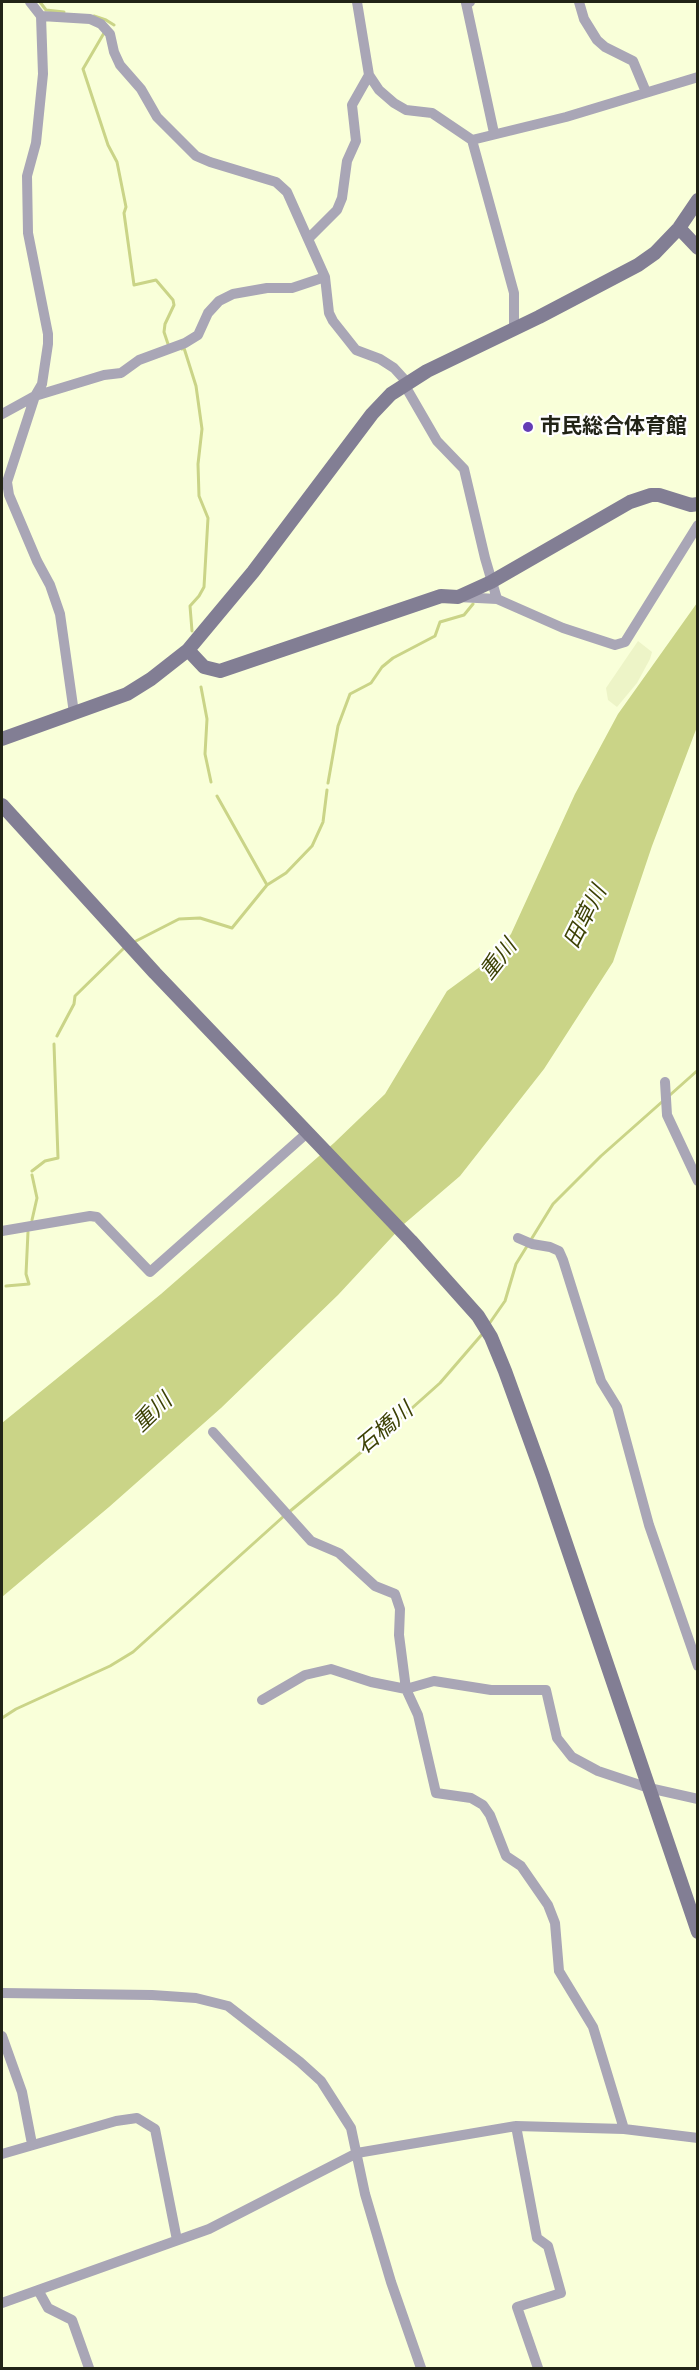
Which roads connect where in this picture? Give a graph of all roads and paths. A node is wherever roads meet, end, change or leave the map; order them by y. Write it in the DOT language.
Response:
graph roads {
  1 [pos="30,2"];
  2 [pos="357,2"];
  3 [pos="470,2"];
  4 [pos="579,2"];
  5 [pos="41,16"];
  6 [pos="369,75"];
  7 [pos="698,77"];
  8 [pos="646,92"];
  9 [pos="494,133"];
  10 [pos="472,140"];
  11 [pos="698,200"];
  12 [pos="679,228"];
  13 [pos="308,239"];
  14 [pos="698,248"];
  15 [pos="325,277"];
  16 [pos="514,329"];
  17 [pos="404,384"];
  18 [pos="35,396"];
  19 [pos="2,414"];
  20 [pos="698,504"];
  21 [pos="698,525"];
  22 [pos="491,582"];
  23 [pos="458,597"];
  24 [pos="497,599"];
  25 [pos="188,650"];
  26 [pos="74,713"];
  27 [pos="2,739"];
  28 [pos="2,805"];
  29 [pos="665,1082"];
  30 [pos="307,1133"];
  31 [pos="698,1181"];
  32 [pos="2,1231"];
  33 [pos="519,1238"];
  34 [pos="213,1432"];
  35 [pos="698,1666"];
  36 [pos="406,1689"];
  37 [pos="262,1700"];
  38 [pos="650,1788"];
  39 [pos="698,1799"];
  40 [pos="698,1932"];
  41 [pos="2,1993"];
  42 [pos="2,2036"];
  43 [pos="516,2126"];
  44 [pos="624,2129"];
  45 [pos="698,2138"];
  46 [pos="32,2144"];
  47 [pos="357,2153"];
  48 [pos="2,2154"];
  49 [pos="177,2240"];
  50 [pos="38,2290"];
  51 [pos="2,2303"];
  52 [pos="89,2368"];
  53 [pos="421,2368"];
  54 [pos="538,2368"];
  1 -- 5 [label="street"];
  2 -- 6 [label="street"];
  3 -- 9 [label="street"];
  4 -- 8 [label="street"];
  5 -- 13 [label="street"];
  5 -- 18 [label="street"];
  6 -- 10 [label="street"];
  6 -- 13 [label="street"];
  7 -- 8 [label="street"];
  8 -- 9 [label="street"];
  9 -- 10 [label="street"];
  10 -- 16 [label="street"];
  11 -- 12 [label="street"];
  12 -- 14 [label="street"];
  12 -- 16 [label="street"];
  13 -- 15 [label="street"];
  15 -- 17 [label="street"];
  15 -- 18 [label="street"];
  16 -- 17 [label="street"];
  17 -- 22 [label="street"];
  17 -- 25 [label="street"];
  18 -- 19 [label="street"];
  18 -- 26 [label="street"];
  20 -- 22 [label="street"];
  21 -- 24 [label="street"];
  22 -- 23 [label="street"];
  22 -- 24 [label="street"];
  23 -- 24 [label="street"];
  23 -- 25 [label="street"];
  25 -- 26 [label="street"];
  26 -- 27 [label="street"];
  28 -- 30 [label="street"];
  29 -- 31 [label="street"];
  30 -- 32 [label="street"];
  30 -- 38 [label="street"];
  33 -- 35 [label="street"];
  34 -- 36 [label="street"];
  36 -- 37 [label="street"];
  36 -- 38 [label="street"];
  36 -- 44 [label="street"];
  38 -- 39 [label="street"];
  38 -- 40 [label="street"];
  41 -- 47 [label="street"];
  42 -- 46 [label="street"];
  43 -- 44 [label="street"];
  43 -- 47 [label="street"];
  43 -- 54 [label="street"];
  44 -- 45 [label="street"];
  46 -- 48 [label="street"];
  46 -- 49 [label="street"];
  47 -- 49 [label="street"];
  47 -- 53 [label="street"];
  49 -- 50 [label="street"];
  50 -- 51 [label="street"];
  50 -- 52 [label="street"];
}
